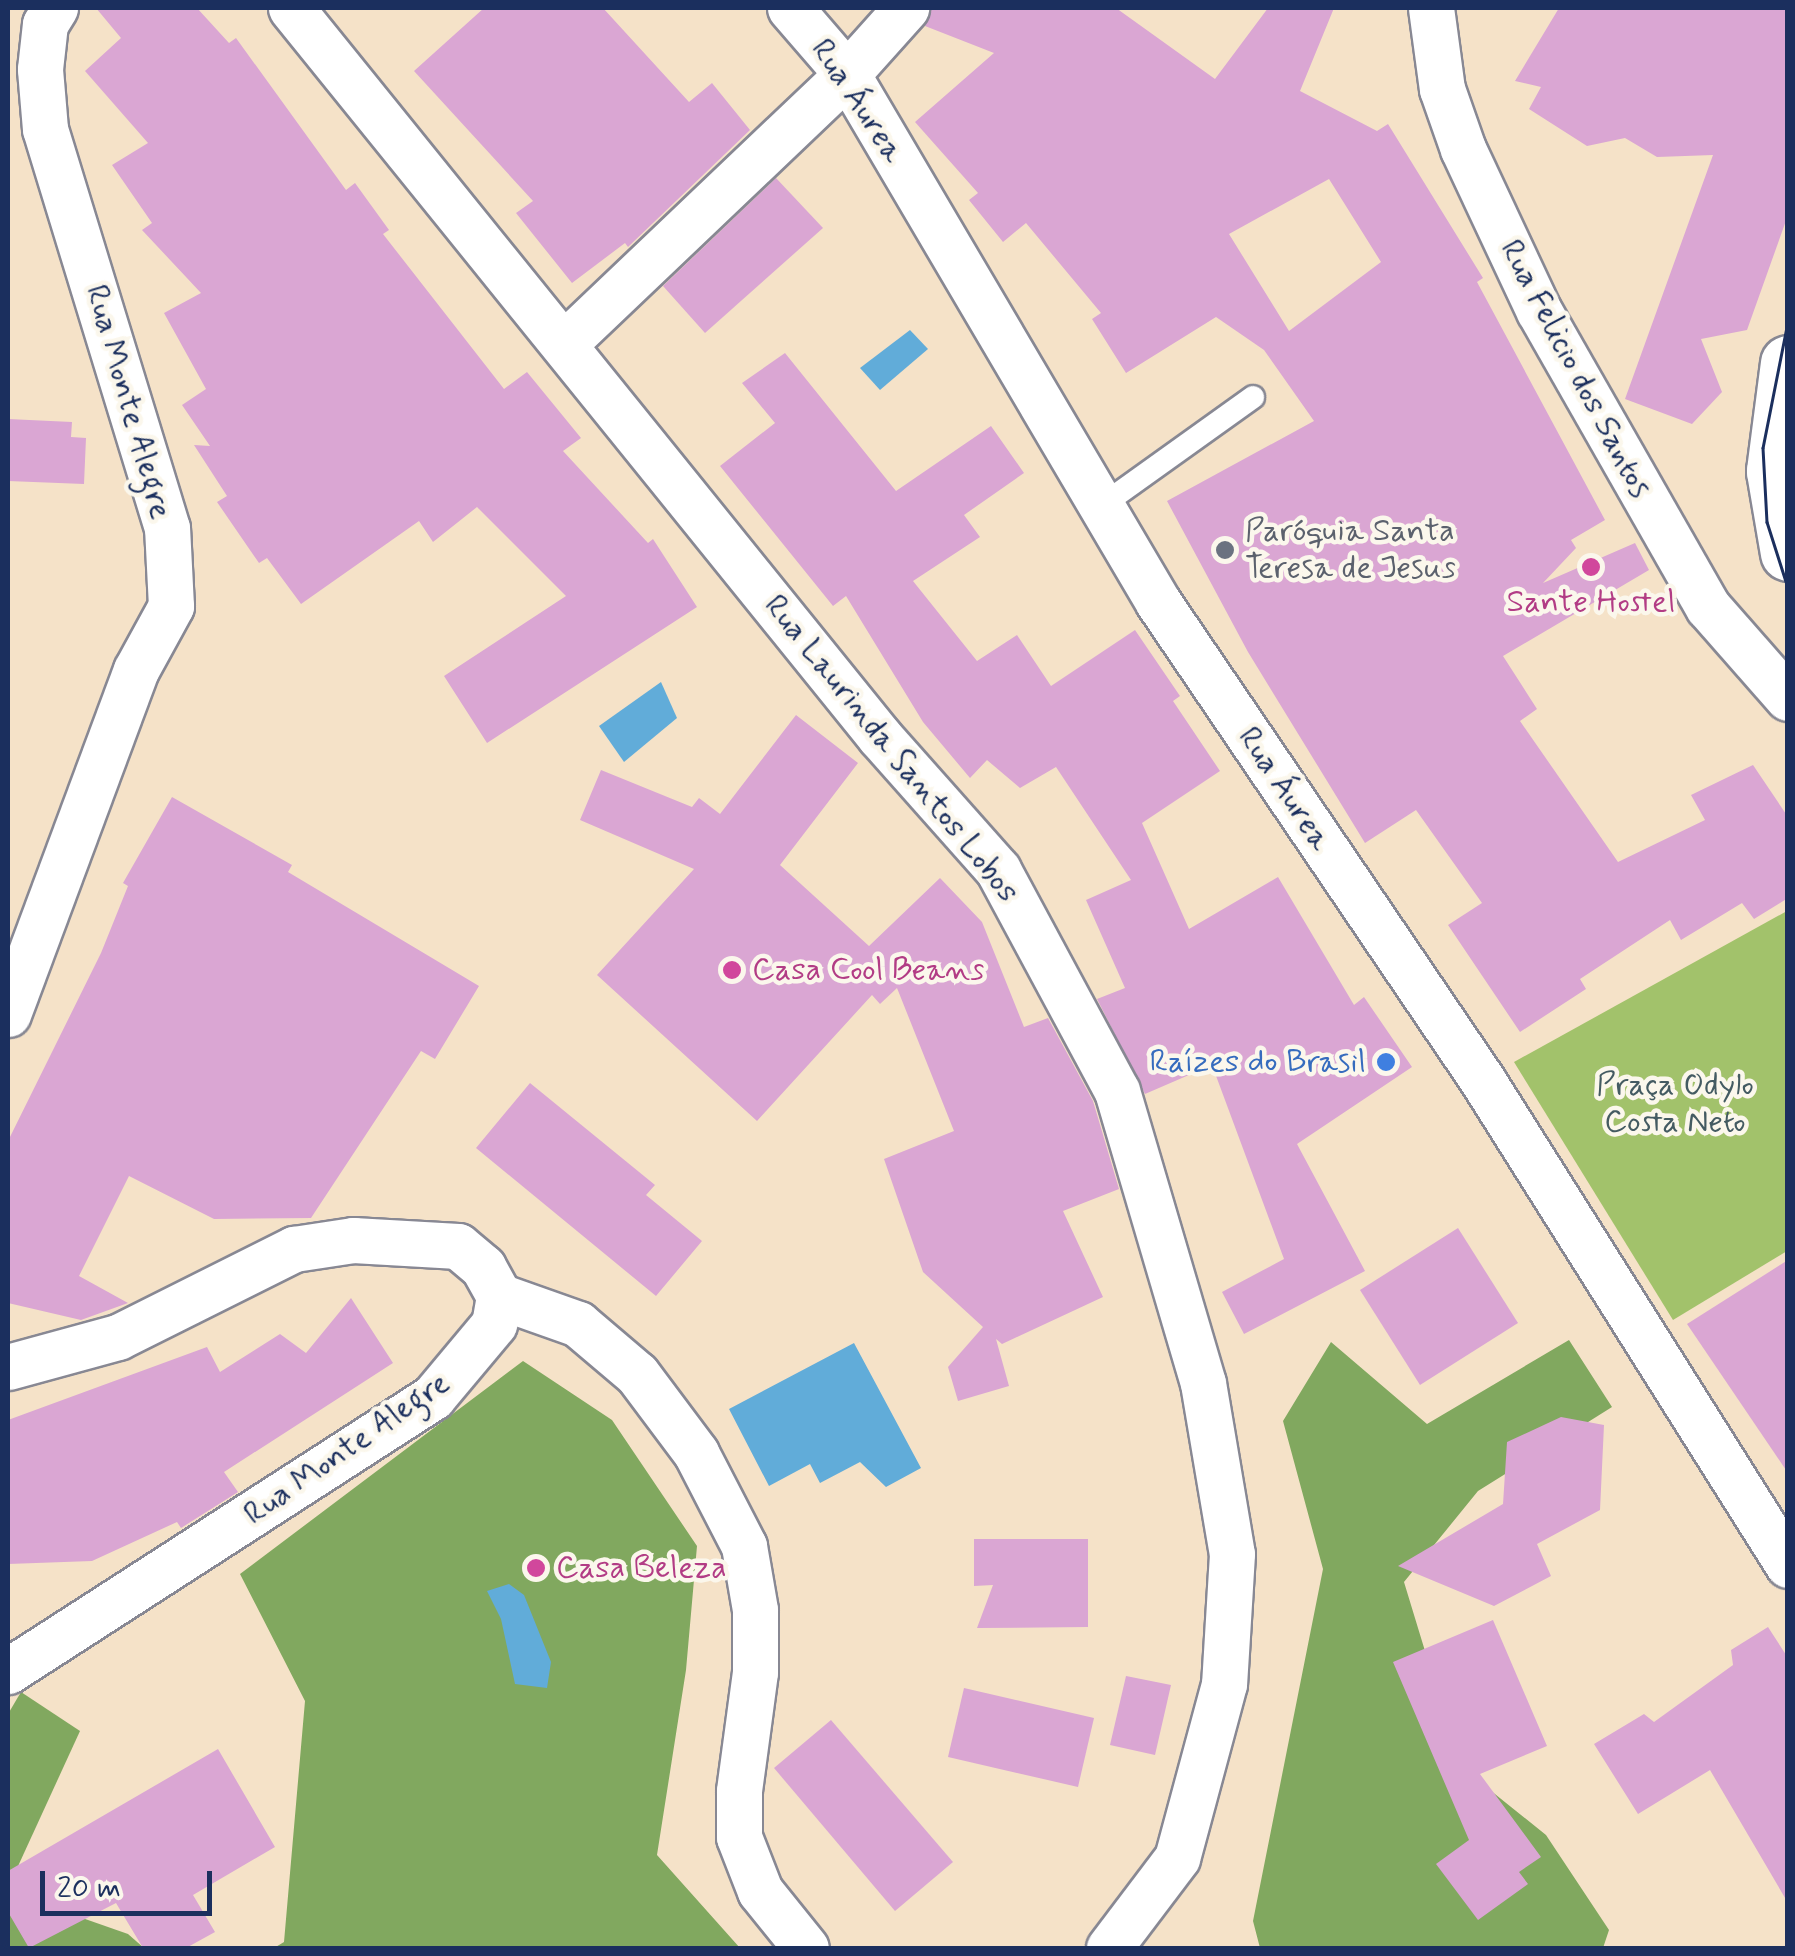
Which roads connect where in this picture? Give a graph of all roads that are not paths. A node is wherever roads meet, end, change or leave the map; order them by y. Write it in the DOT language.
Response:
graph roads {
  1 [pos="55,8"];
  2 [pos="291,8"];
  3 [pos="790,8"];
  4 [pos="906,8"];
  5 [pos="1432,8"];
  6 [pos="847,74"];
  7 [pos="566,342"];
  8 [pos="1788,363"];
  9 [pos="1252,396"];
  10 [pos="1102,506"];
  11 [pos="1788,554"];
  12 [pos="1788,698"];
  13 [pos="8,1014"];
  14 [pos="500,1296"];
  15 [pos="8,1368"];
  16 [pos="1788,1565"];
  17 [pos="8,1670"];
  18 [pos="806,1948"];
  19 [pos="1108,1948"];
  1 -- 13 [label="street, Rua Monte Alegre"];
  2 -- 7 [label="street, Rua Laurinda Santos Lobos"];
  3 -- 6 [label="street, Rua Áurea"];
  4 -- 6 [label="street"];
  5 -- 12 [label="street, Rua Felicio dos Santos"];
  6 -- 7 [label="street"];
  6 -- 10 [label="street, Rua Áurea"];
  7 -- 19 [label="street, Rua Laurinda Santos Lobos"];
  8 -- 11 [label="street"];
  9 -- 10 [label="lane"];
  10 -- 16 [label="street, Rua Áurea"];
  14 -- 15 [label="street"];
  14 -- 17 [label="street, Rua Monte Alegre"];
  14 -- 18 [label="street"];
}
